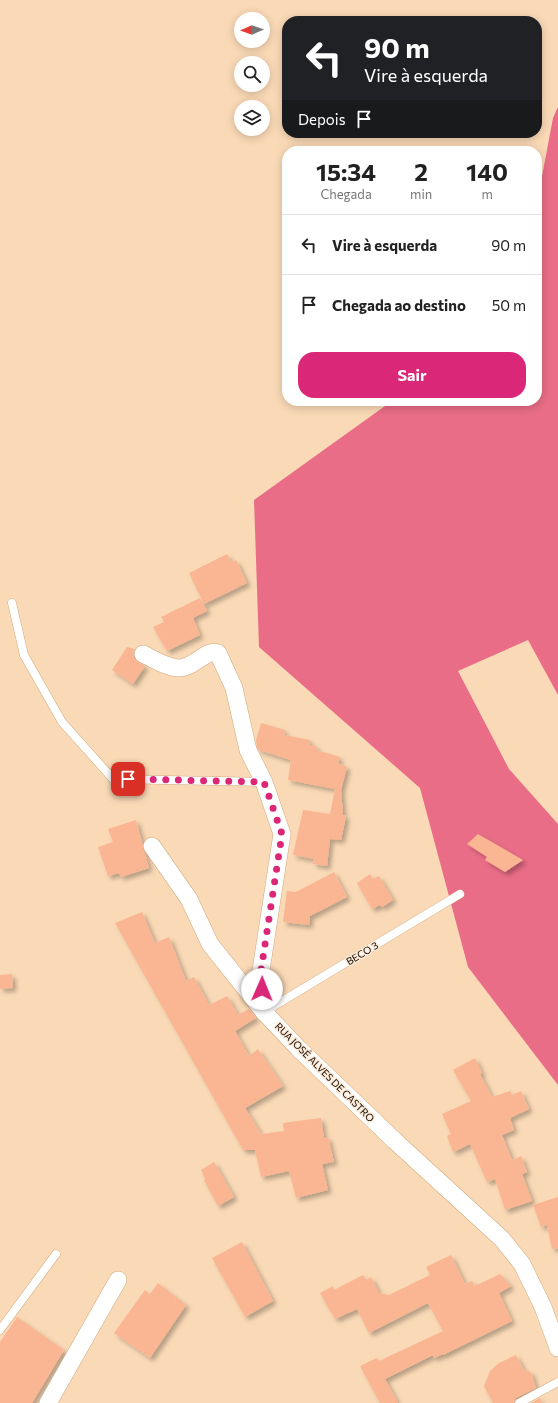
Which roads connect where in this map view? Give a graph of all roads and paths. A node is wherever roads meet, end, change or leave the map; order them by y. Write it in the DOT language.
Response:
graph roads {
  1 [pos="12,603"];
  2 [pos="143,654"];
  3 [pos="264,782"];
  4 [pos="152,846"];
  5 [pos="460,894"];
  6 [pos="264,1012"];
  7 [pos="56,1254"];
  8 [pos="118,1280"];
  9 [pos="0,1330"];
  10 [pos="558,1348"];
  11 [pos="558,1382"];
  12 [pos="48,1403"];
  13 [pos="519,1403"];
  1 -- 3 [label="lane"];
  2 -- 3 [label="street"];
  3 -- 6 [label="street"];
  4 -- 6 [label="street, RUA JOSÉ ALVES DE CASTRO"];
  5 -- 6 [label="lane, BECO 3"];
  6 -- 10 [label="street, RUA JOSÉ ALVES DE CASTRO"];
  7 -- 9 [label="lane"];
  8 -- 12 [label="street"];
  11 -- 13 [label="lane"];
}
